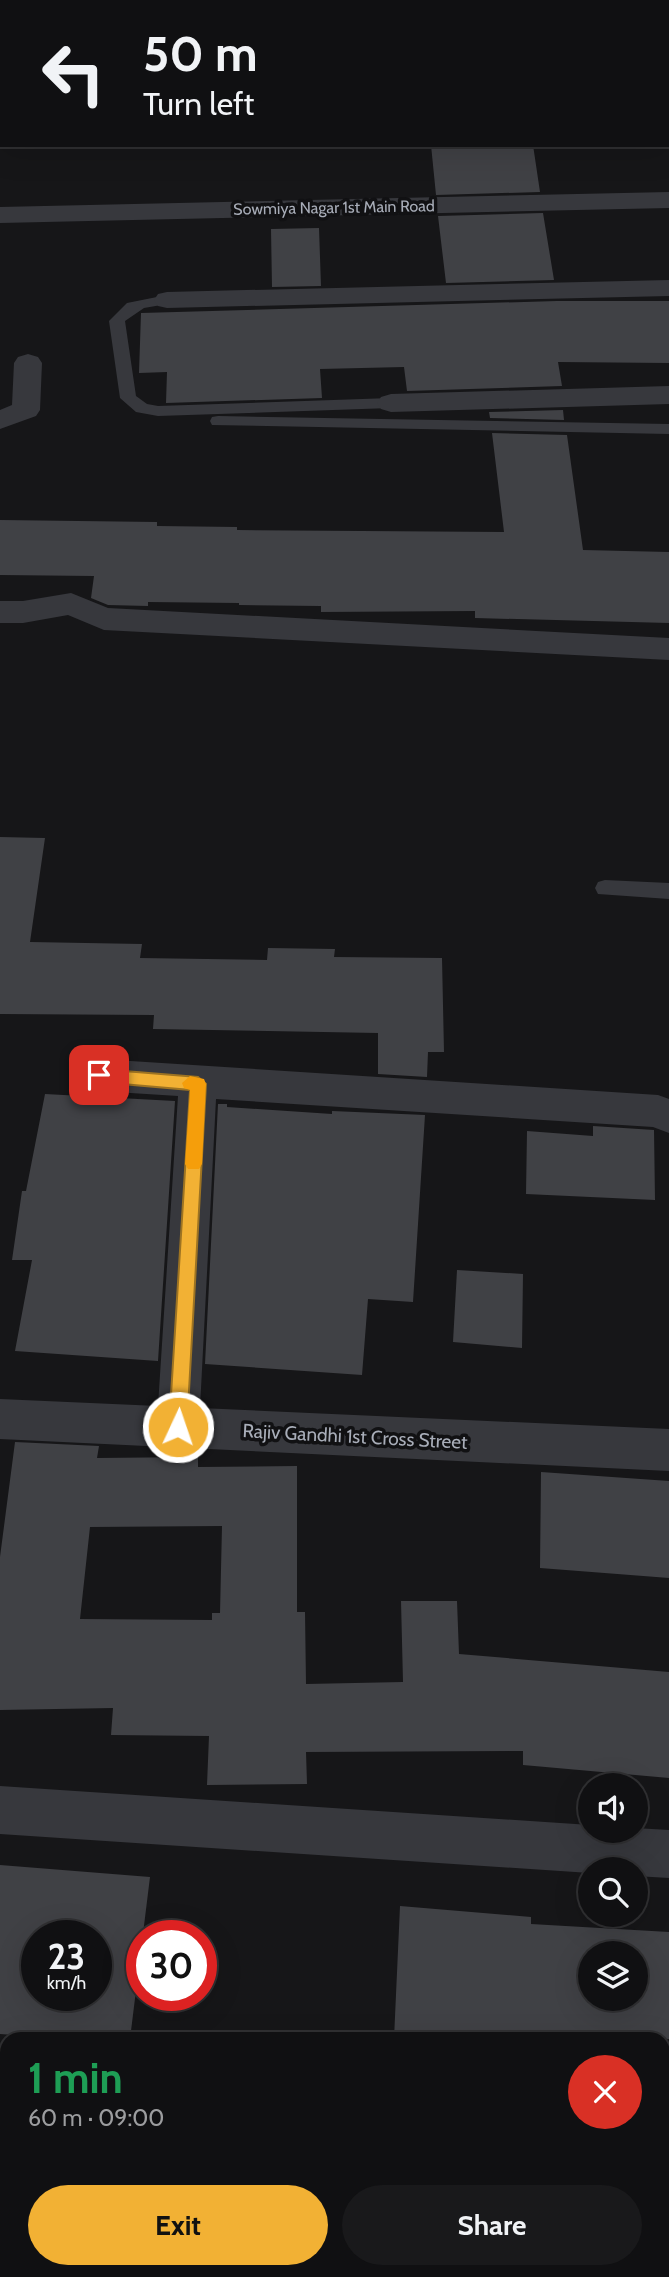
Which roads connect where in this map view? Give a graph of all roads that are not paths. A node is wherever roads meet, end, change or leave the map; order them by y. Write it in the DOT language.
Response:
graph roads {
  1 [pos="669,200"];
  2 [pos="0,215"];
  3 [pos="669,288"];
  4 [pos="167,300"];
  5 [pos="28,363"];
  6 [pos="669,395"];
  7 [pos="391,403"];
  8 [pos="0,420"];
  9 [pos="218,421"];
  10 [pos="669,429"];
  11 [pos="0,612"];
  12 [pos="669,649"];
  13 [pos="605,888"];
  14 [pos="669,891"];
  15 [pos="99,1075"];
  16 [pos="198,1084"];
  17 [pos="669,1117"];
  18 [pos="0,1419"];
  19 [pos="178,1427"];
  20 [pos="669,1450"];
  21 [pos="0,1810"];
  22 [pos="669,1854"];
  1 -- 2 [label="street, Sowmiya Nagar 1st Main Road"];
  3 -- 4 [label="street"];
  4 -- 7 [label="lane"];
  5 -- 8 [label="street"];
  6 -- 7 [label="street"];
  9 -- 10 [label="lane"];
  11 -- 12 [label="street"];
  13 -- 14 [label="lane"];
  15 -- 16 [label="street"];
  16 -- 17 [label="street"];
  16 -- 19 [label="street"];
  18 -- 19 [label="street, Rajiv Gandhi 1st Cross Street"];
  19 -- 20 [label="street, Rajiv Gandhi 1st Cross Street"];
  21 -- 22 [label="street"];
}
